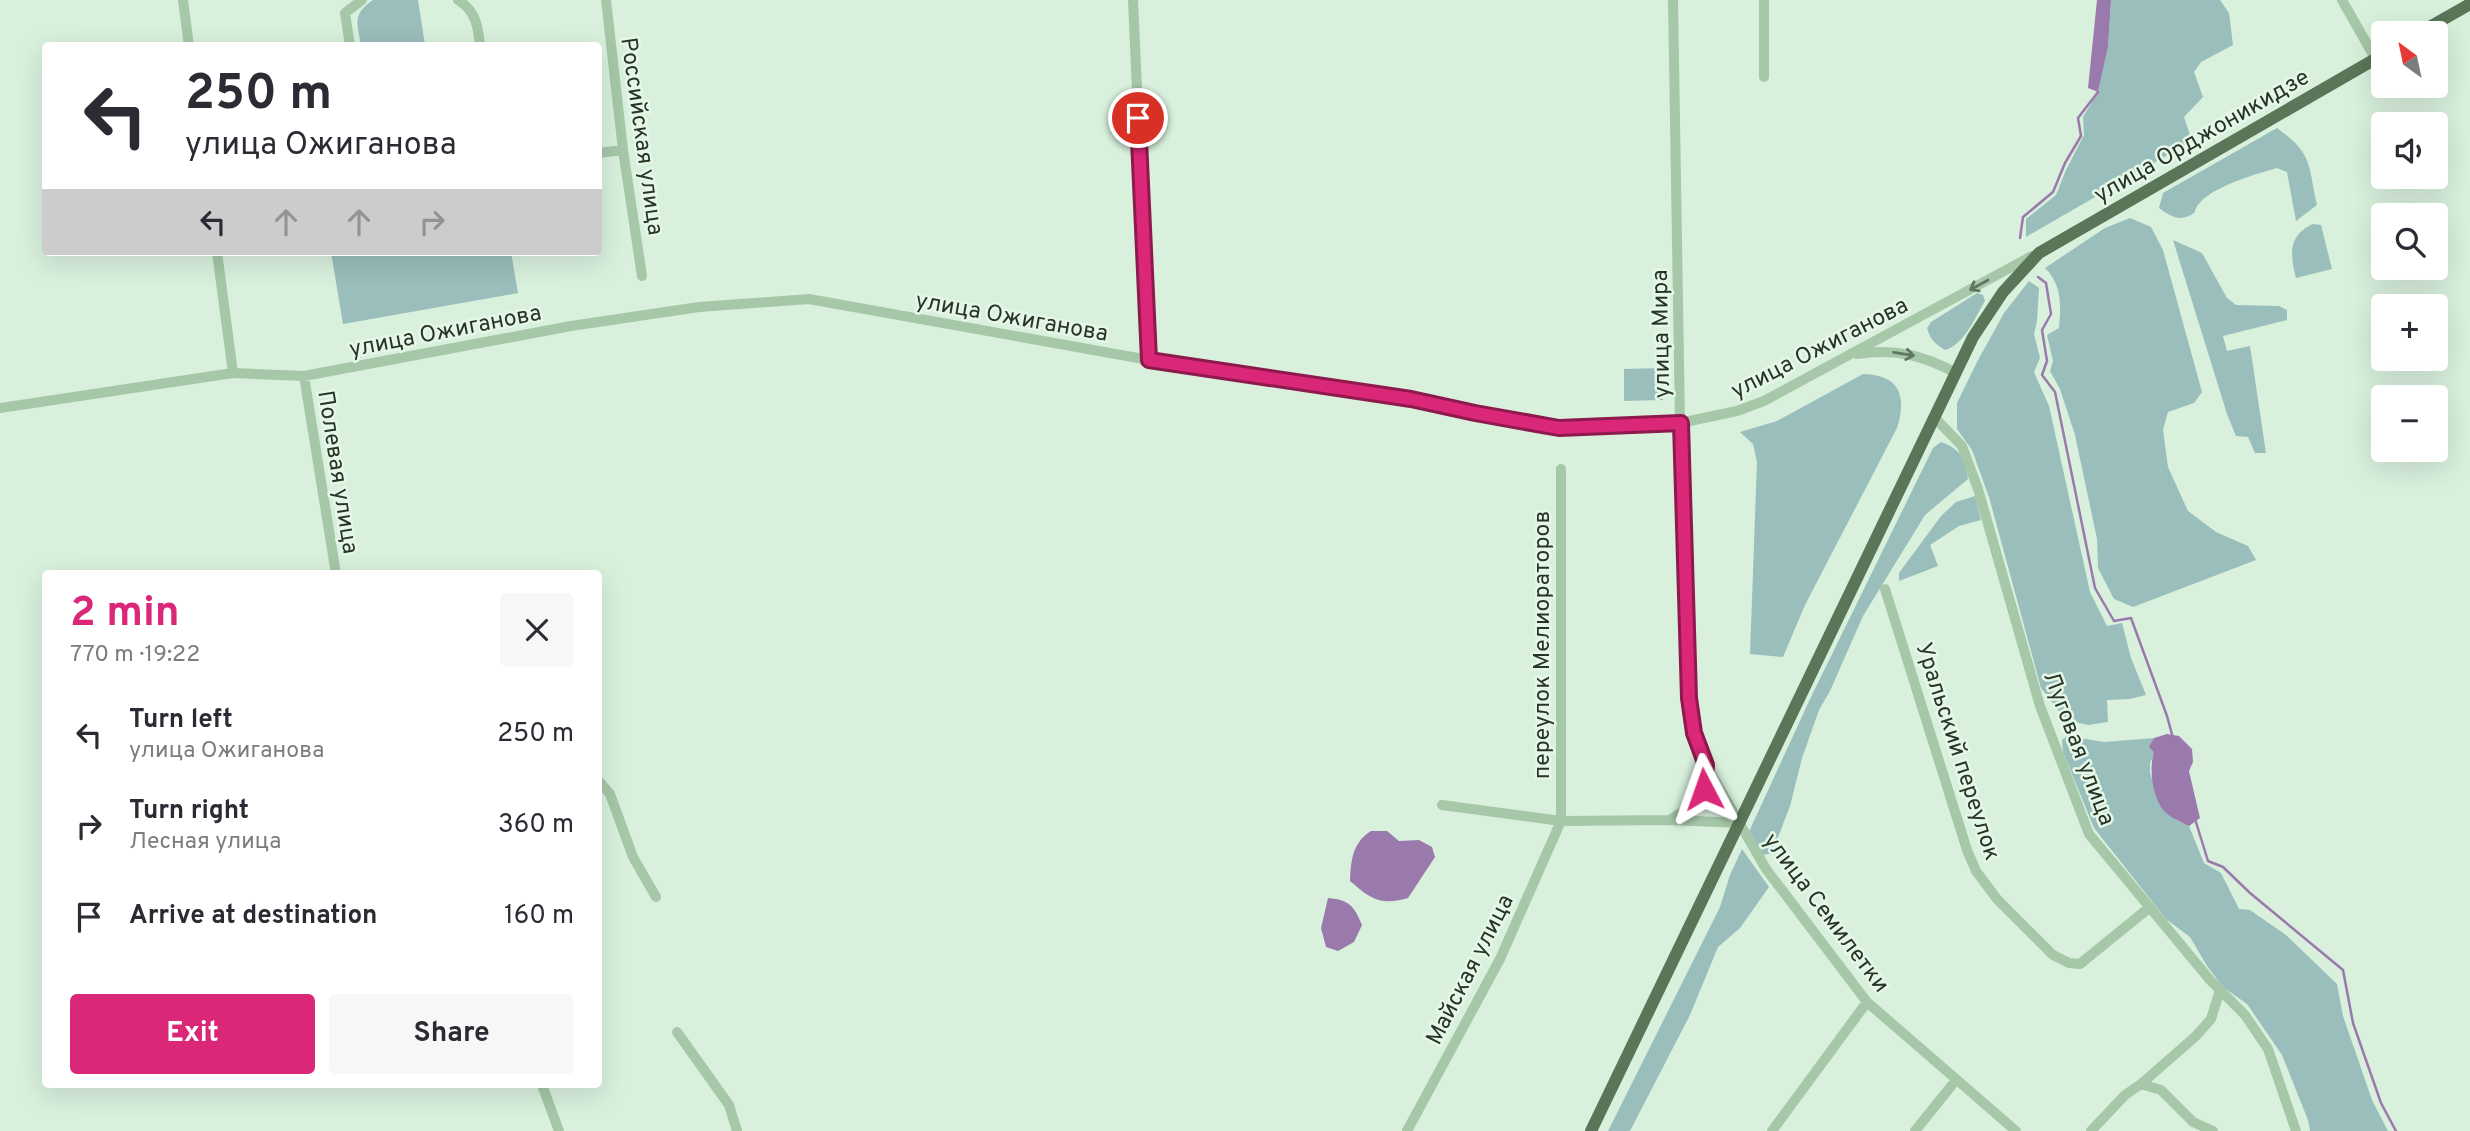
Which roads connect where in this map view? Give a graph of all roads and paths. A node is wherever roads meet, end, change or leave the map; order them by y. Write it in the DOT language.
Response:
graph roads {
  1 [pos="183,0"];
  2 [pos="362,0"];
  3 [pos="458,0"];
  4 [pos="606,0"];
  5 [pos="1133,0"];
  6 [pos="1673,0"];
  7 [pos="1764,0"];
  8 [pos="2342,0"];
  9 [pos="2470,4"];
  10 [pos="2440,21"];
  11 [pos="188,42"];
  12 [pos="349,42"];
  13 [pos="480,42"];
  14 [pos="2371,44"];
  15 [pos="2371,61"];
  16 [pos="1764,76"];
  17 [pos="623,150"];
  18 [pos="602,153"];
  19 [pos="2039,253"];
  20 [pos="217,256"];
  21 [pos="642,276"];
  22 [pos="1850,356"];
  23 [pos="1149,360"];
  24 [pos="233,373"];
  25 [pos="1955,373"];
  26 [pos="304,376"];
  27 [pos="0,408"];
  28 [pos="1934,417"];
  29 [pos="1681,423"];
  30 [pos="1561,469"];
  31 [pos="335,570"];
  32 [pos="1885,589"];
  33 [pos="1706,765"];
  34 [pos="602,785"];
  35 [pos="1442,805"];
  36 [pos="1671,820"];
  37 [pos="1560,821"];
  38 [pos="1739,823"];
  39 [pos="656,897"];
  40 [pos="2150,907"];
  41 [pos="2220,990"];
  42 [pos="1867,1002"];
  43 [pos="677,1032"];
  44 [pos="1956,1080"];
  45 [pos="2141,1084"];
  46 [pos="543,1088"];
  47 [pos="2011,1129"];
  48 [pos="559,1131"];
  49 [pos="737,1131"];
  50 [pos="1407,1131"];
  51 [pos="1591,1131"];
  52 [pos="1772,1131"];
  53 [pos="1915,1131"];
  54 [pos="2091,1131"];
  55 [pos="2213,1131"];
  56 [pos="2296,1131"];
  1 -- 11 [label="street"];
  2 -- 12 [label="street"];
  3 -- 13 [label="street"];
  4 -- 17 [label="street, Российская улица"];
  5 -- 23 [label="street"];
  6 -- 29 [label="street, улица Мира"];
  7 -- 16 [label="street"];
  8 -- 14 [label="street"];
  9 -- 10 [label="main road"];
  15 -- 19 [label="main road, улица Орджоникидзе"];
  17 -- 18 [label="street"];
  17 -- 21 [label="street, Российская улица"];
  19 -- 22 [label="street, улица Ожиганова, one-way"];
  19 -- 25 [label="main road, улица Орджоникидзе"];
  20 -- 24 [label="street"];
  22 -- 25 [label="street, one-way"];
  22 -- 29 [label="street, улица Ожиганова"];
  23 -- 26 [label="street, улица Ожиганова"];
  23 -- 29 [label="street, улица Ожиганова"];
  24 -- 26 [label="street, улица Ожиганова"];
  24 -- 27 [label="street, улица Ожиганова"];
  25 -- 28 [label="main road, улица Орджоникидзе"];
  26 -- 31 [label="street, Полевая улица"];
  28 -- 38 [label="main road, улица Орджоникидзе"];
  28 -- 40 [label="street, Луговая улица"];
  29 -- 33 [label="street, улица Мира"];
  30 -- 37 [label="street, переулок Мелиораторов"];
  32 -- 40 [label="street, Уральский переулок"];
  33 -- 36 [label="street"];
  33 -- 38 [label="street, улица Мира"];
  34 -- 39 [label="street"];
  35 -- 37 [label="street"];
  36 -- 37 [label="street"];
  36 -- 38 [label="street"];
  37 -- 50 [label="street, Майская улица"];
  38 -- 42 [label="street, улица Семилетки"];
  38 -- 51 [label="main road, улица Орджоникидзе"];
  40 -- 41 [label="street, Луговая улица"];
  41 -- 45 [label="street"];
  41 -- 56 [label="street, Луговая улица"];
  42 -- 44 [label="street, улица Семилетки"];
  42 -- 52 [label="street"];
  43 -- 49 [label="street"];
  44 -- 47 [label="street, улица Семилетки"];
  44 -- 53 [label="street"];
  45 -- 54 [label="street"];
  45 -- 55 [label="street"];
  46 -- 48 [label="street"];
}
